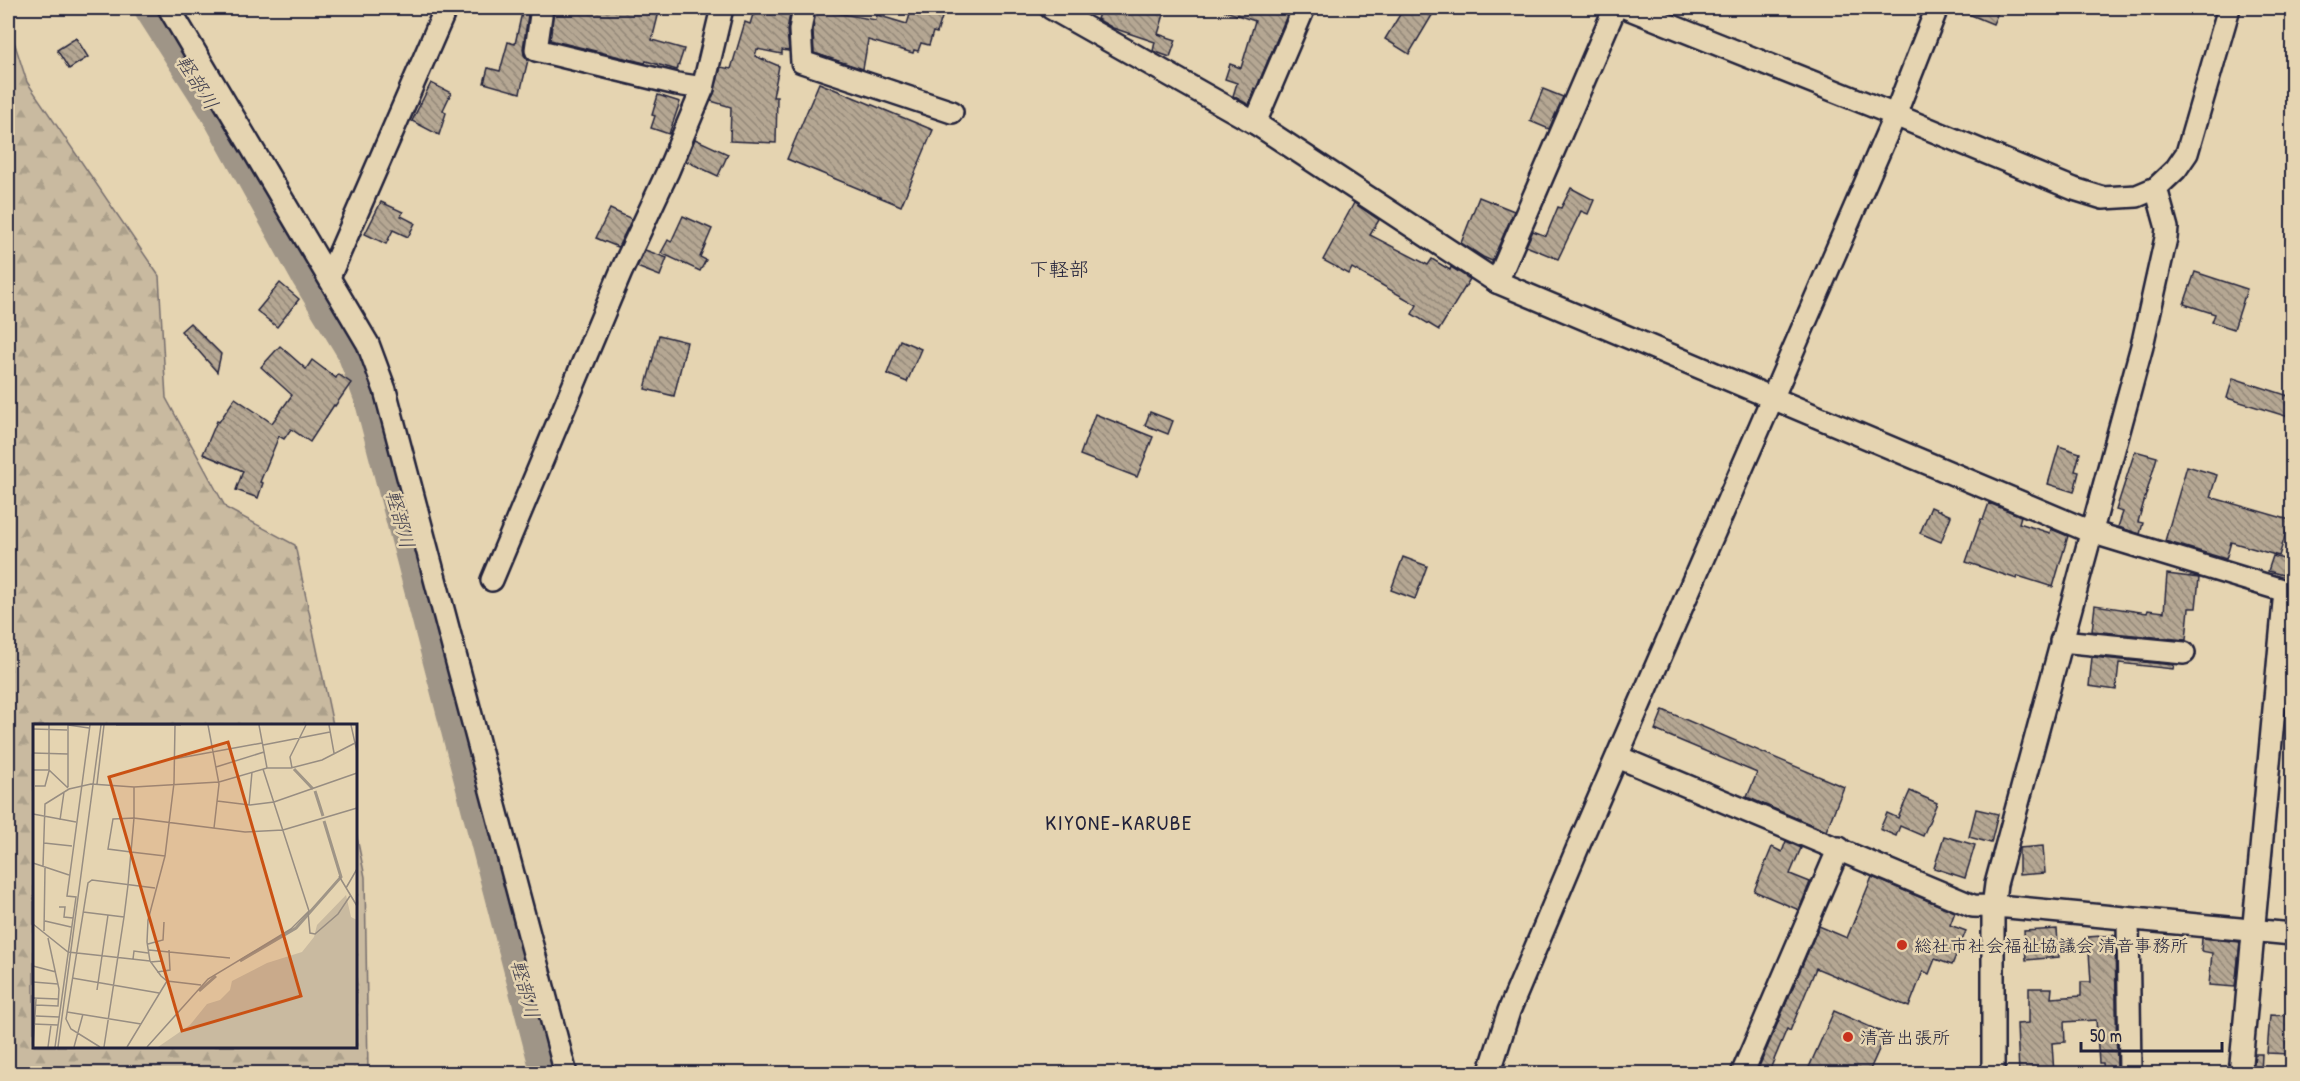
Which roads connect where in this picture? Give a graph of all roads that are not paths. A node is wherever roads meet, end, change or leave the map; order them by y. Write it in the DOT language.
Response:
graph roads {
  1 [pos="168,8"];
  2 [pos="446,8"];
  3 [pos="542,8"];
  4 [pos="722,8"];
  5 [pos="804,8"];
  6 [pos="1051,8"];
  7 [pos="1304,8"];
  8 [pos="1615,8"];
  9 [pos="1627,8"];
  10 [pos="1937,8"];
  11 [pos="2229,8"];
  12 [pos="703,88"];
  13 [pos="952,112"];
  14 [pos="1895,115"];
  15 [pos="1255,123"];
  16 [pos="2156,188"];
  17 [pos="329,277"];
  18 [pos="1497,282"];
  19 [pos="1772,397"];
  20 [pos="2091,532"];
  21 [pos="492,580"];
  22 [pos="2289,592"];
  23 [pos="2061,641"];
  24 [pos="2184,653"];
  25 [pos="1618,756"];
  26 [pos="1839,849"];
  27 [pos="1993,907"];
  28 [pos="2128,919"];
  29 [pos="2254,931"];
  30 [pos="2292,934"];
  31 [pos="566,1074"];
  32 [pos="1489,1074"];
  33 [pos="1742,1074"];
  34 [pos="1993,1074"];
  35 [pos="2130,1074"];
  36 [pos="2240,1074"];
  1 -- 17 [label="street"];
  2 -- 17 [label="street"];
  3 -- 12 [label="street"];
  4 -- 12 [label="street"];
  5 -- 13 [label="street"];
  6 -- 15 [label="street"];
  7 -- 15 [label="street"];
  8 -- 18 [label="street"];
  9 -- 14 [label="street"];
  10 -- 14 [label="street"];
  11 -- 16 [label="street"];
  12 -- 21 [label="street"];
  14 -- 16 [label="street"];
  14 -- 19 [label="street"];
  15 -- 18 [label="street"];
  16 -- 20 [label="street"];
  17 -- 31 [label="street"];
  18 -- 19 [label="street"];
  19 -- 20 [label="street"];
  19 -- 25 [label="street"];
  20 -- 22 [label="street"];
  20 -- 23 [label="street"];
  22 -- 29 [label="street"];
  23 -- 24 [label="street"];
  23 -- 27 [label="street"];
  25 -- 26 [label="street"];
  25 -- 32 [label="street"];
  26 -- 27 [label="street"];
  26 -- 33 [label="street"];
  27 -- 28 [label="street"];
  27 -- 34 [label="street"];
  28 -- 29 [label="street"];
  28 -- 35 [label="street"];
  29 -- 30 [label="street"];
  29 -- 36 [label="street"];
}
